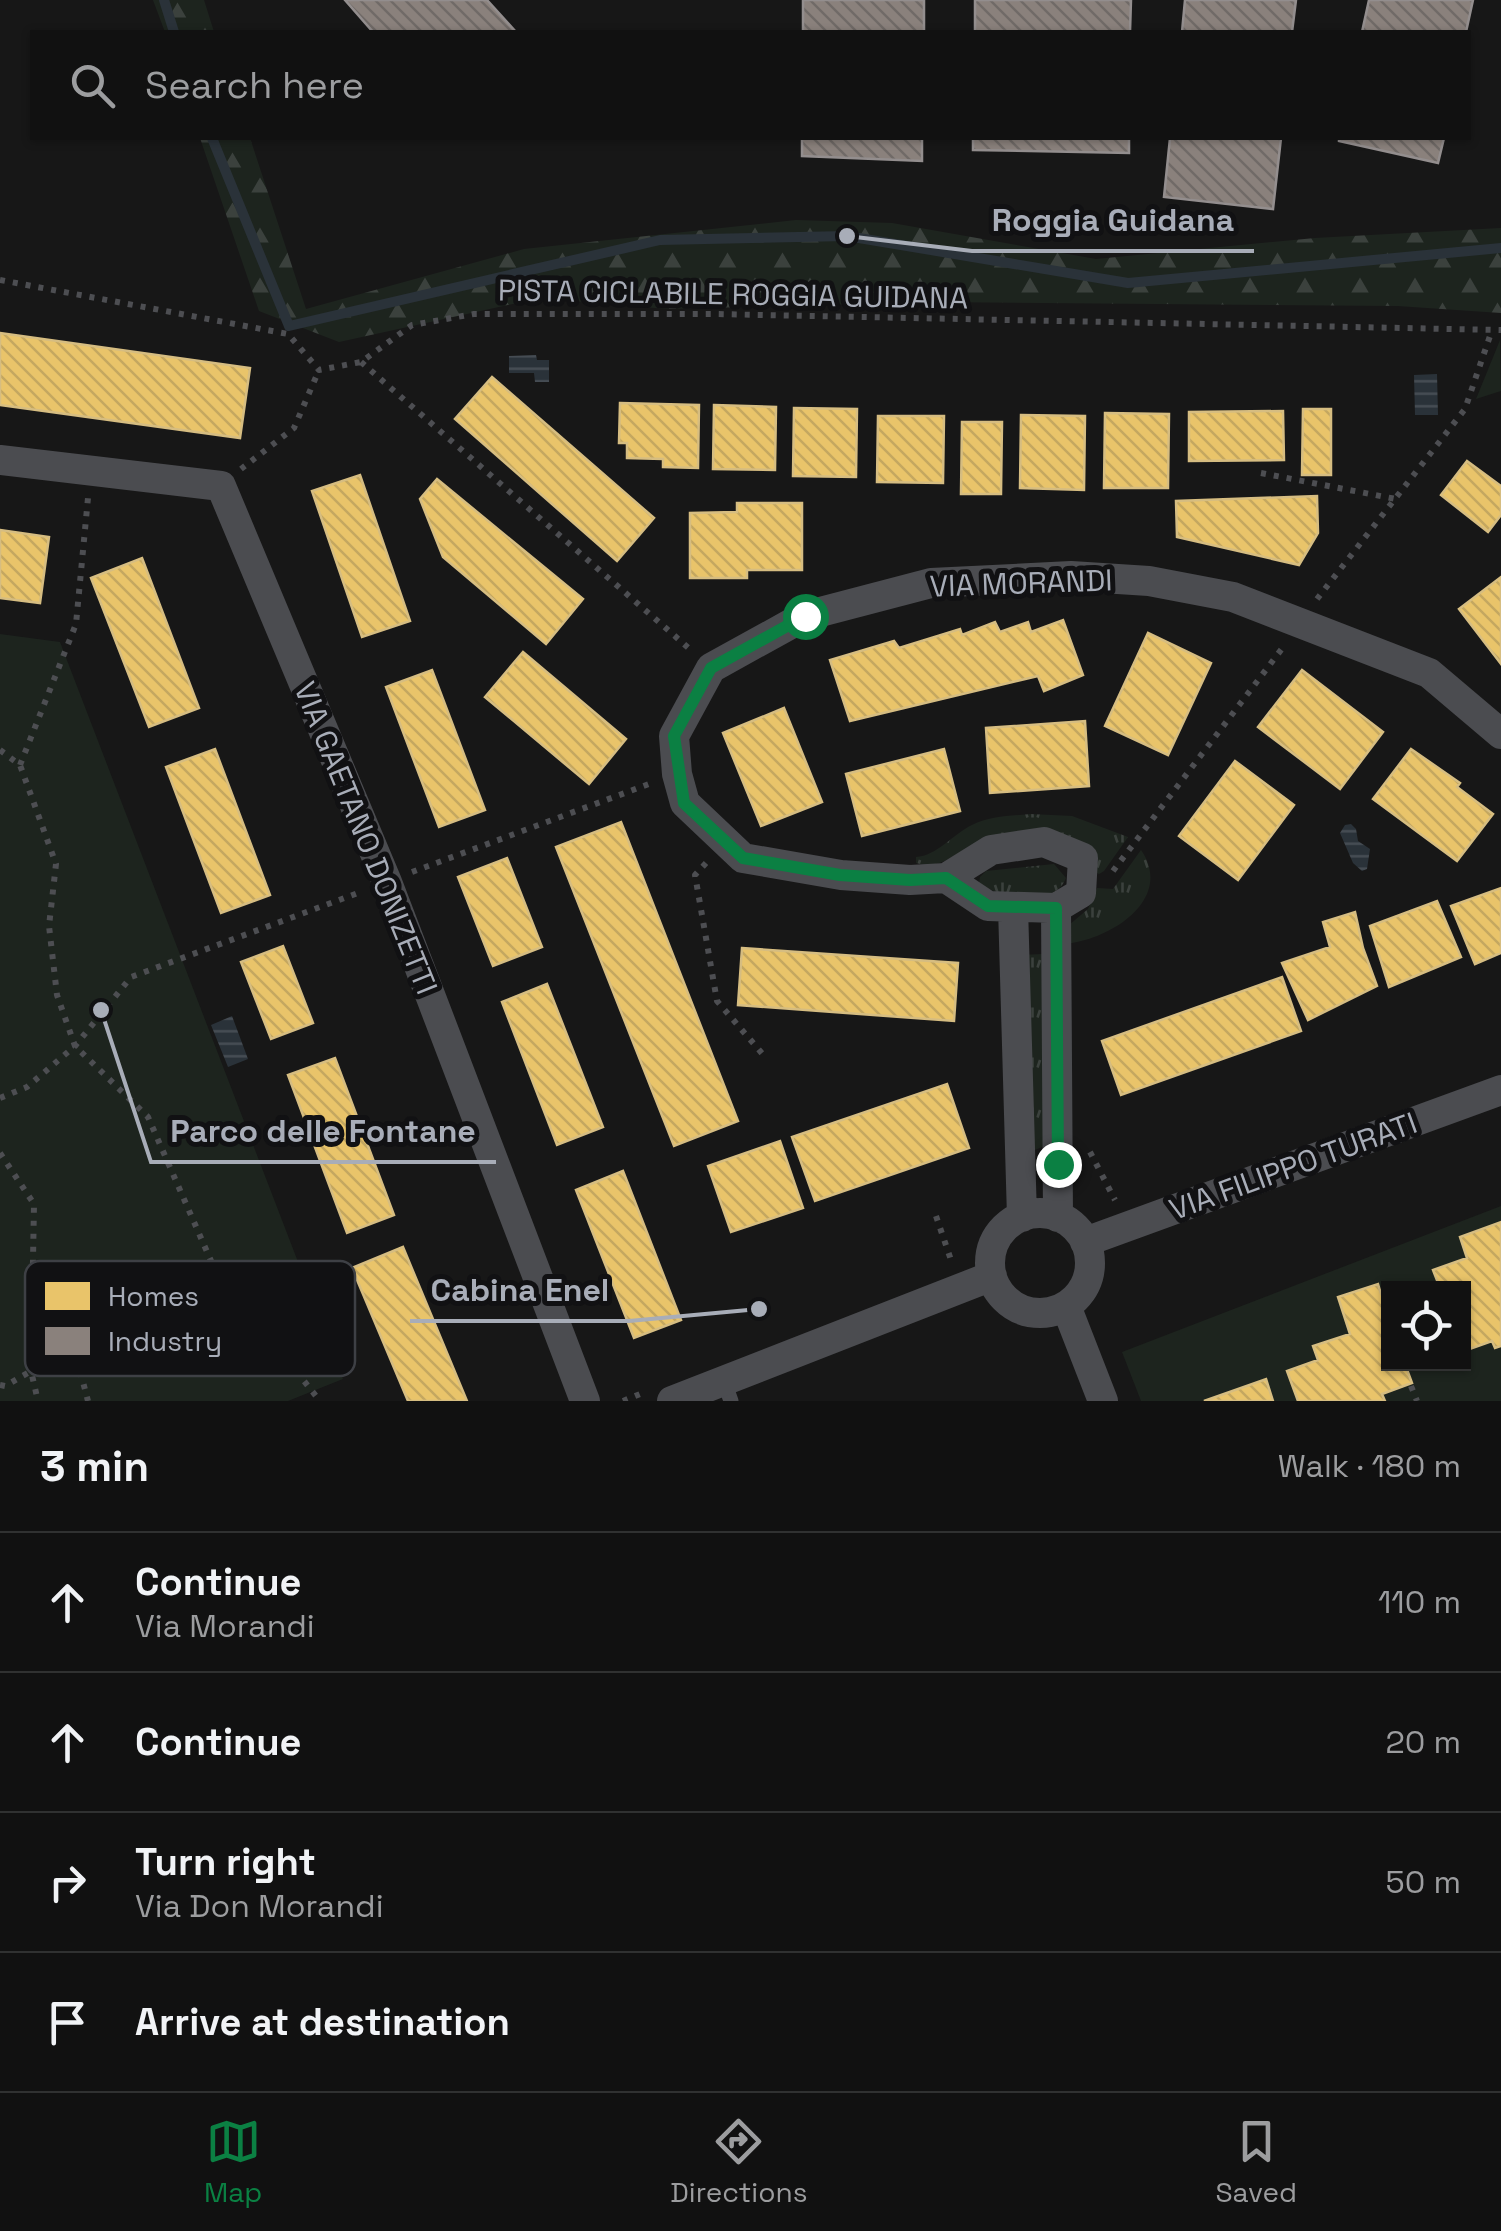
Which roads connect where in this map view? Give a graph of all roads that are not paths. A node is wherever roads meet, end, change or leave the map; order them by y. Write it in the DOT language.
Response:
graph roads {
  1 [pos="0,460"];
  2 [pos="1501,734"];
  3 [pos="946,878"];
  4 [pos="1013,907"];
  5 [pos="1056,908"];
  6 [pos="1501,1090"];
  7 [pos="1022,1217"];
  8 [pos="1058,1217"];
  9 [pos="1085,1242"];
  10 [pos="992,1276"];
  11 [pos="1066,1306"];
  12 [pos="727,1391"];
  13 [pos="584,1401"];
  14 [pos="672,1401"];
  15 [pos="1104,1401"];
  1 -- 13 [label="street, VIA GAETANO DONIZETTI"];
  2 -- 3 [label="street, VIA MORANDI"];
  3 -- 4 [label="street"];
  3 -- 5 [label="street"];
  4 -- 5 [label="street"];
  4 -- 7 [label="street"];
  5 -- 8 [label="street"];
  6 -- 9 [label="street, VIA FILIPPO TURATI"];
  7 -- 8 [label="street"];
  7 -- 10 [label="street"];
  8 -- 9 [label="street"];
  9 -- 11 [label="street"];
  10 -- 11 [label="street"];
  10 -- 12 [label="street"];
  11 -- 15 [label="street"];
  12 -- 14 [label="street"];
}
